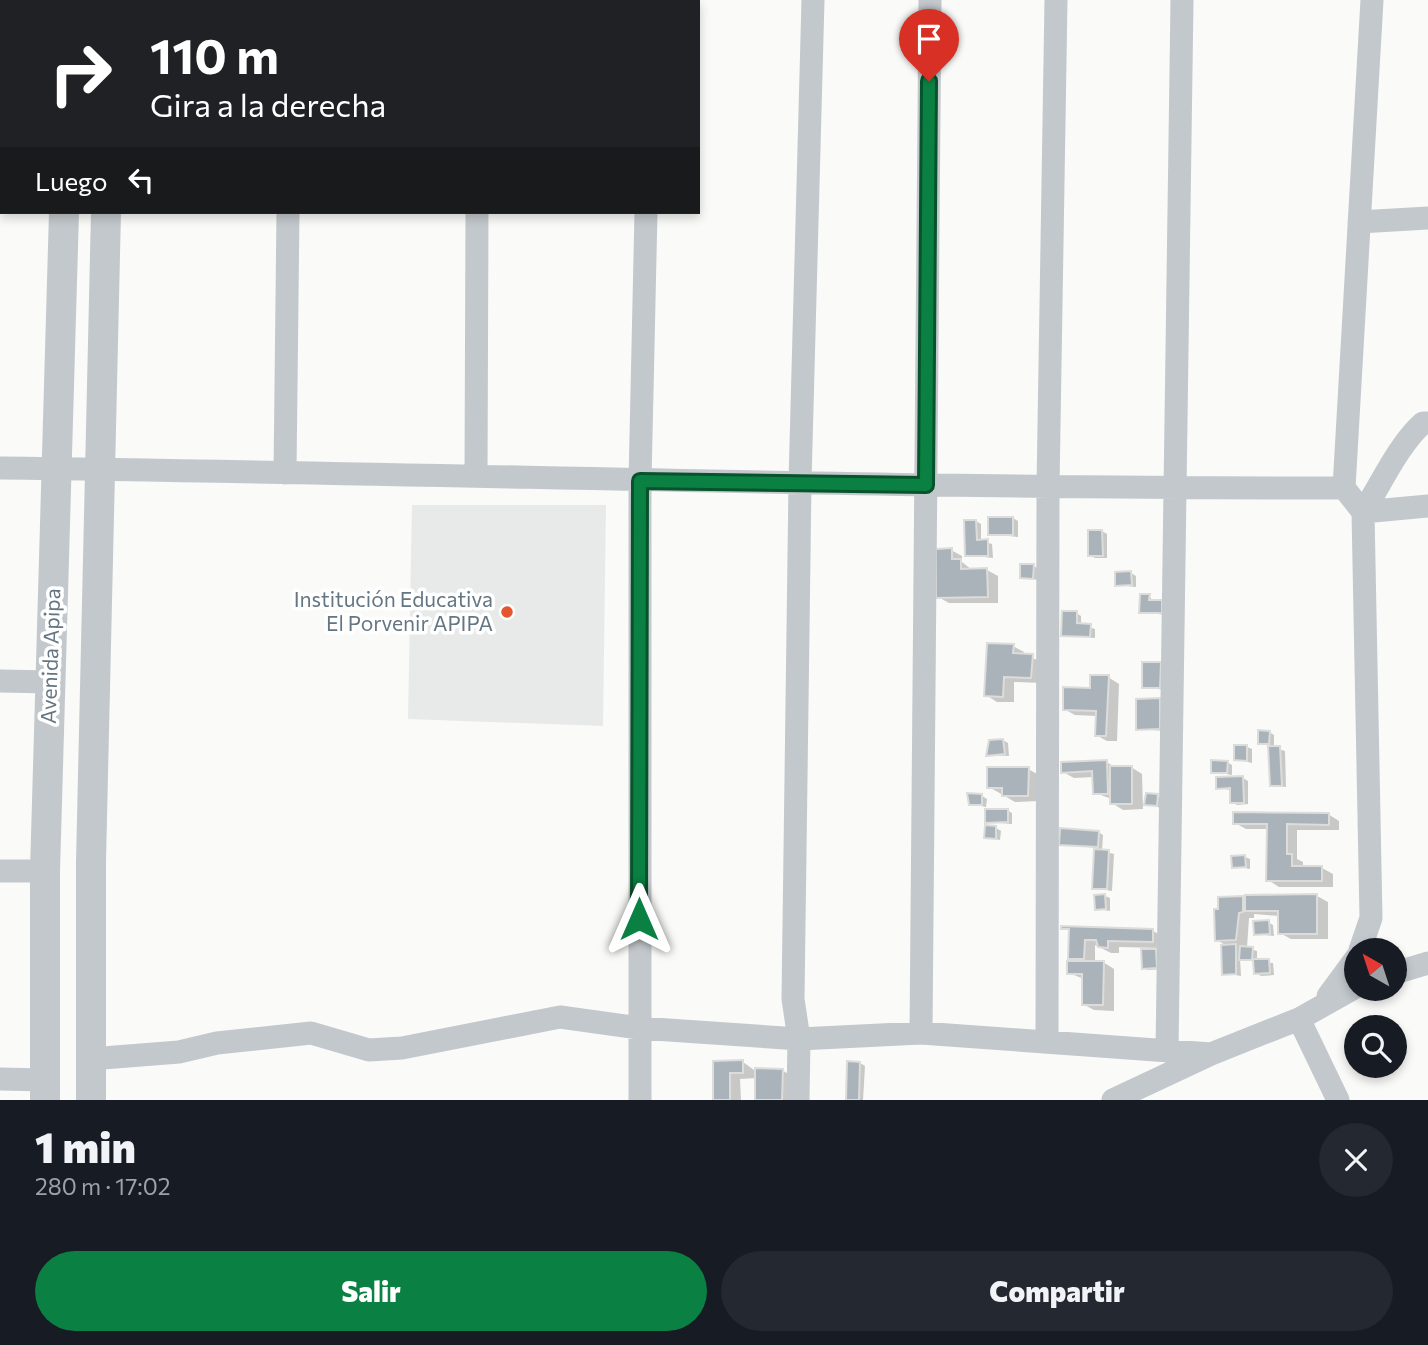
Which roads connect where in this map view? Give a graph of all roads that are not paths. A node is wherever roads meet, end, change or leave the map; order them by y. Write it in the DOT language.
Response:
graph roads {
  1 [pos="813,0"];
  2 [pos="930,0"];
  3 [pos="1056,0"];
  4 [pos="1182,0"];
  5 [pos="1372,0"];
  6 [pos="64,214"];
  7 [pos="106,214"];
  8 [pos="288,214"];
  9 [pos="477,214"];
  10 [pos="646,214"];
  11 [pos="1428,218"];
  12 [pos="1359,222"];
  13 [pos="1428,423"];
  14 [pos="0,468"];
  15 [pos="56,469"];
  16 [pos="102,469"];
  17 [pos="285,474"];
  18 [pos="476,475"];
  19 [pos="640,481"];
  20 [pos="800,482"];
  21 [pos="926,485"];
  22 [pos="1048,487"];
  23 [pos="1344,488"];
  24 [pos="1174,489"];
  25 [pos="1428,506"];
  26 [pos="1363,512"];
  27 [pos="0,681"];
  28 [pos="51,682"];
  29 [pos="45,871"];
  30 [pos="0,872"];
  31 [pos="1364,938"];
  32 [pos="1428,963"];
  33 [pos="1407,969"];
  34 [pos="1344,978"];
  35 [pos="1344,993"];
  36 [pos="1308,1014"];
  37 [pos="639,1028"];
  38 [pos="921,1033"];
  39 [pos="799,1039"];
  40 [pos="1047,1041"];
  41 [pos="1167,1051"];
  42 [pos="1211,1054"];
  43 [pos="90,1059"];
  44 [pos="0,1079"];
  45 [pos="45,1090"];
  46 [pos="1155,1091"];
  47 [pos="92,1100"];
  48 [pos="640,1100"];
  49 [pos="798,1100"];
  50 [pos="1113,1100"];
  51 [pos="1338,1100"];
  1 -- 20 [label="street"];
  2 -- 21 [label="street"];
  3 -- 22 [label="street"];
  4 -- 24 [label="street"];
  5 -- 12 [label="street"];
  6 -- 15 [label="street, Avenida Apipa"];
  7 -- 16 [label="street"];
  8 -- 17 [label="street"];
  9 -- 18 [label="street"];
  10 -- 19 [label="street"];
  11 -- 12 [label="street"];
  12 -- 23 [label="street"];
  13 -- 26 [label="street"];
  14 -- 15 [label="street"];
  15 -- 16 [label="street"];
  15 -- 28 [label="street, Avenida Apipa"];
  16 -- 17 [label="street"];
  16 -- 43 [label="street"];
  17 -- 18 [label="street"];
  18 -- 19 [label="street"];
  19 -- 20 [label="street"];
  19 -- 37 [label="street"];
  20 -- 21 [label="street"];
  20 -- 39 [label="street"];
  21 -- 22 [label="street"];
  21 -- 38 [label="street"];
  22 -- 24 [label="street"];
  22 -- 40 [label="street"];
  23 -- 24 [label="street"];
  23 -- 26 [label="street"];
  24 -- 41 [label="street"];
  25 -- 26 [label="street"];
  26 -- 31 [label="street"];
  27 -- 28 [label="street"];
  28 -- 29 [label="street, Avenida Apipa"];
  29 -- 30 [label="street"];
  29 -- 45 [label="street, Avenida Apipa"];
  32 -- 33 [label="street"];
  34 -- 36 [label="street"];
  35 -- 36 [label="street"];
  36 -- 42 [label="street"];
  36 -- 51 [label="street"];
  37 -- 39 [label="street"];
  37 -- 43 [label="street"];
  37 -- 48 [label="street"];
  38 -- 39 [label="street"];
  38 -- 40 [label="street"];
  39 -- 49 [label="street"];
  40 -- 41 [label="street"];
  41 -- 42 [label="street"];
  42 -- 46 [label="street"];
  43 -- 47 [label="street"];
  44 -- 45 [label="street"];
  46 -- 50 [label="street"];
}
